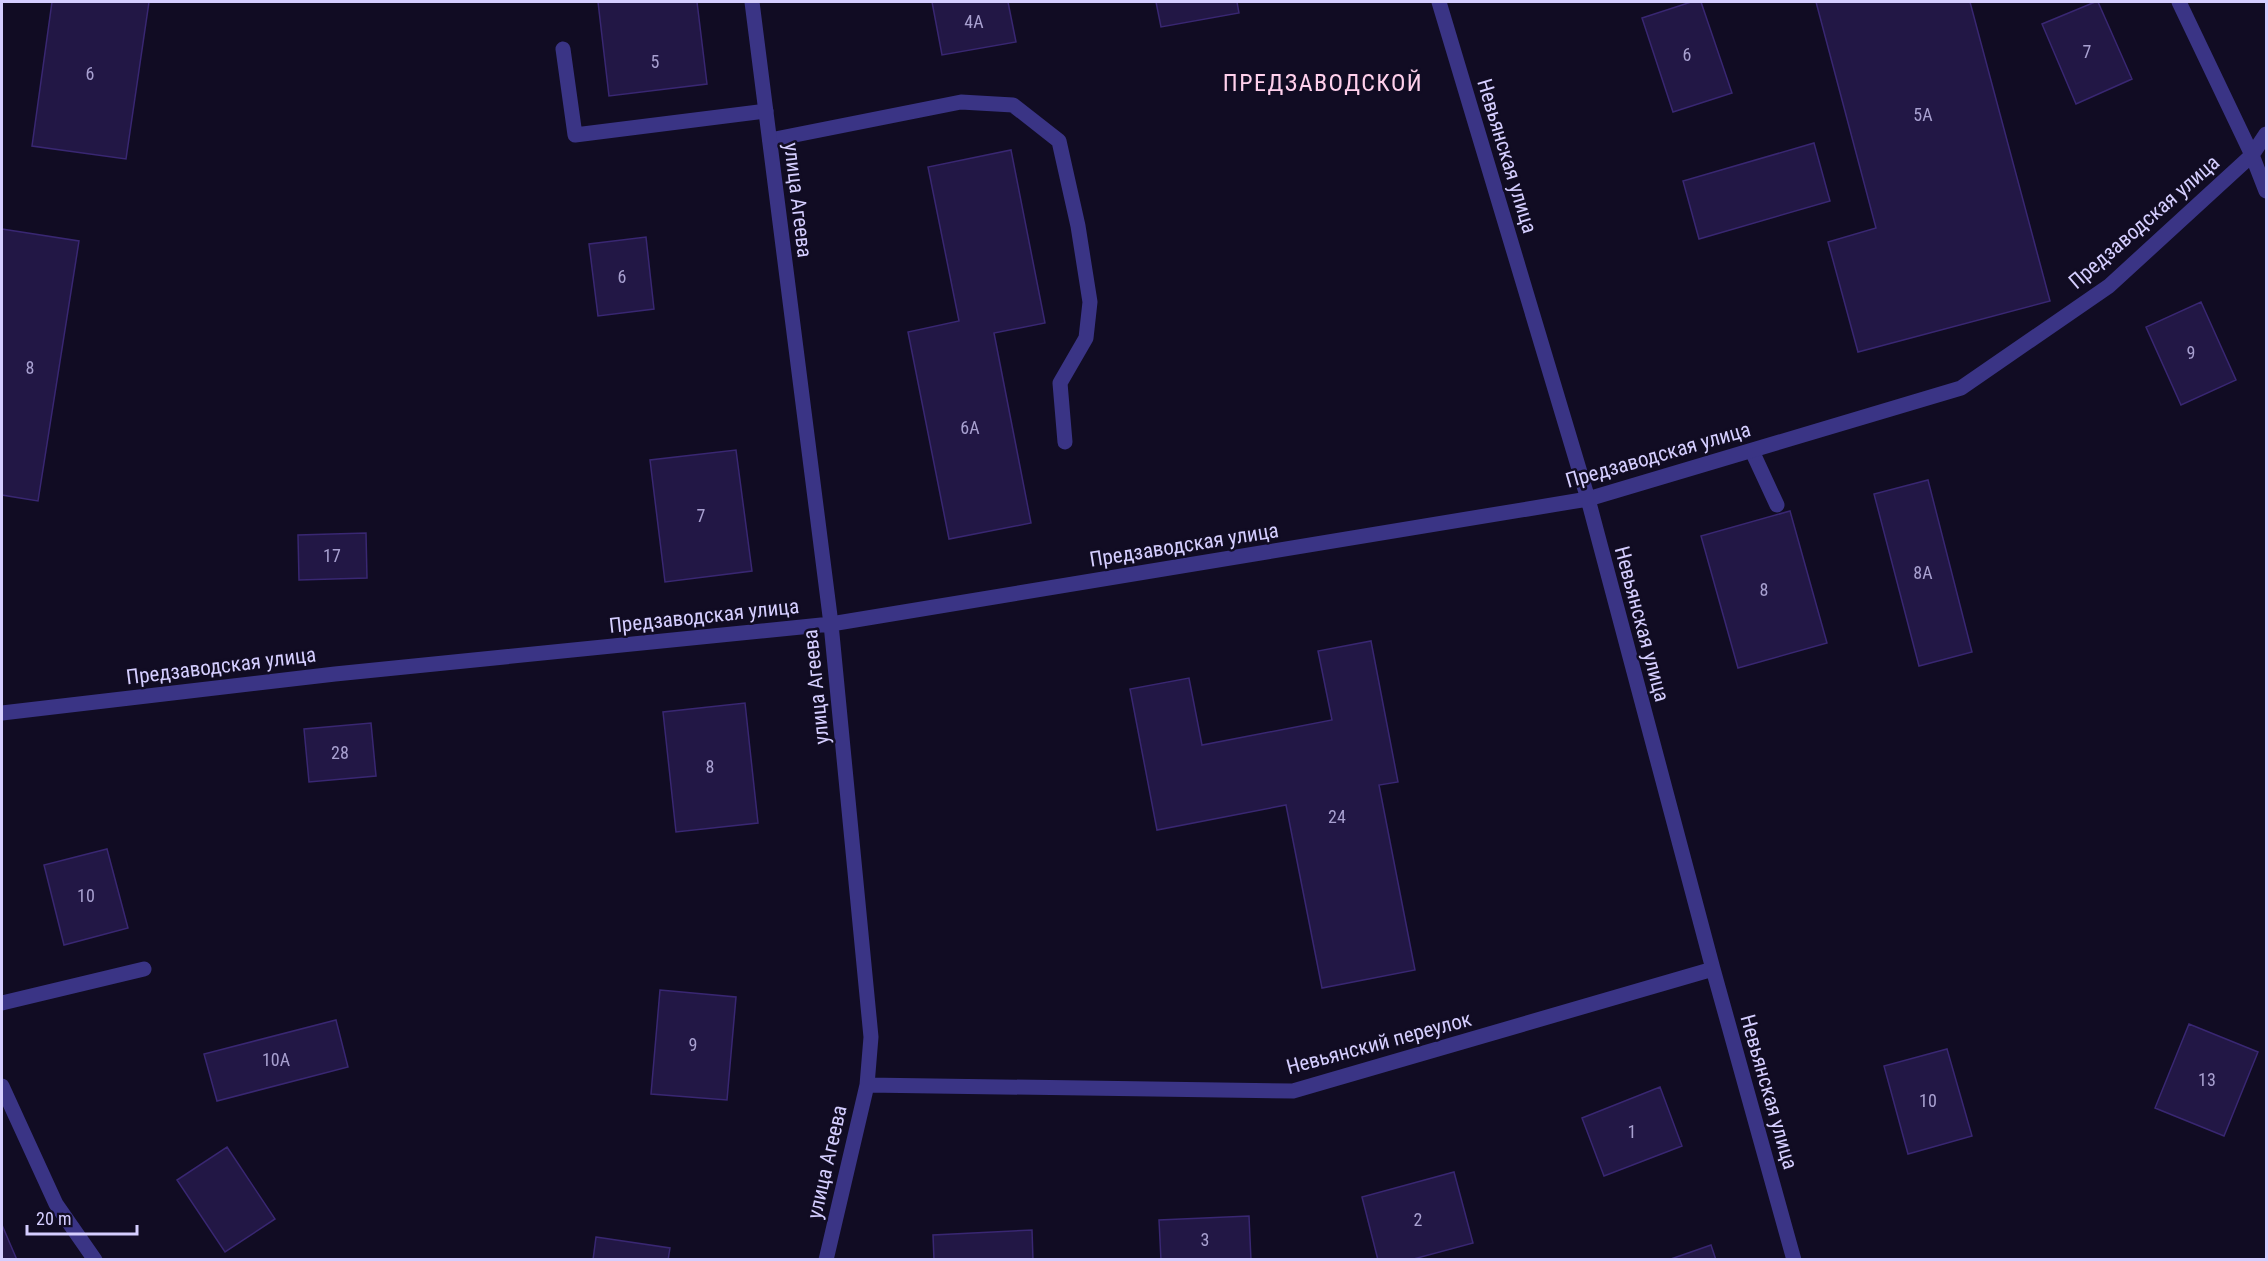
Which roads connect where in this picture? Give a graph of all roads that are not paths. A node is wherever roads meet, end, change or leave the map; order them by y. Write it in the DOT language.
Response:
graph roads {
  1 [pos="752,2"];
  2 [pos="1439,2"];
  3 [pos="2179,2"];
  4 [pos="563,49"];
  5 [pos="766,111"];
  6 [pos="2266,134"];
  7 [pos="770,140"];
  8 [pos="2252,155"];
  9 [pos="2266,191"];
  10 [pos="1065,442"];
  11 [pos="1752,451"];
  12 [pos="1587,499"];
  13 [pos="1777,506"];
  14 [pos="831,624"];
  15 [pos="2,713"];
  16 [pos="144,969"];
  17 [pos="1713,969"];
  18 [pos="2,1003"];
  19 [pos="867,1085"];
  20 [pos="2,1086"];
  21 [pos="829,1257"];
  22 [pos="95,1260"];
  23 [pos="1794,1260"];
  1 -- 5 [label="street, улица Агеева"];
  2 -- 12 [label="street, Невьянская улица"];
  3 -- 8 [label="street"];
  4 -- 5 [label="street"];
  5 -- 7 [label="street, улица Агеева"];
  6 -- 8 [label="street, Предзаводская улица"];
  7 -- 10 [label="street"];
  7 -- 14 [label="street, улица Агеева"];
  8 -- 9 [label="street"];
  8 -- 11 [label="street, Предзаводская улица"];
  11 -- 12 [label="street, Предзаводская улица"];
  11 -- 13 [label="street"];
  12 -- 14 [label="street, Предзаводская улица"];
  12 -- 17 [label="street, Невьянская улица"];
  14 -- 15 [label="street, Предзаводская улица"];
  14 -- 19 [label="street, улица Агеева"];
  16 -- 18 [label="street"];
  17 -- 19 [label="street, Невьянский переулок"];
  17 -- 23 [label="street, Невьянская улица"];
  19 -- 21 [label="street, улица Агеева"];
  20 -- 22 [label="street"];
}
